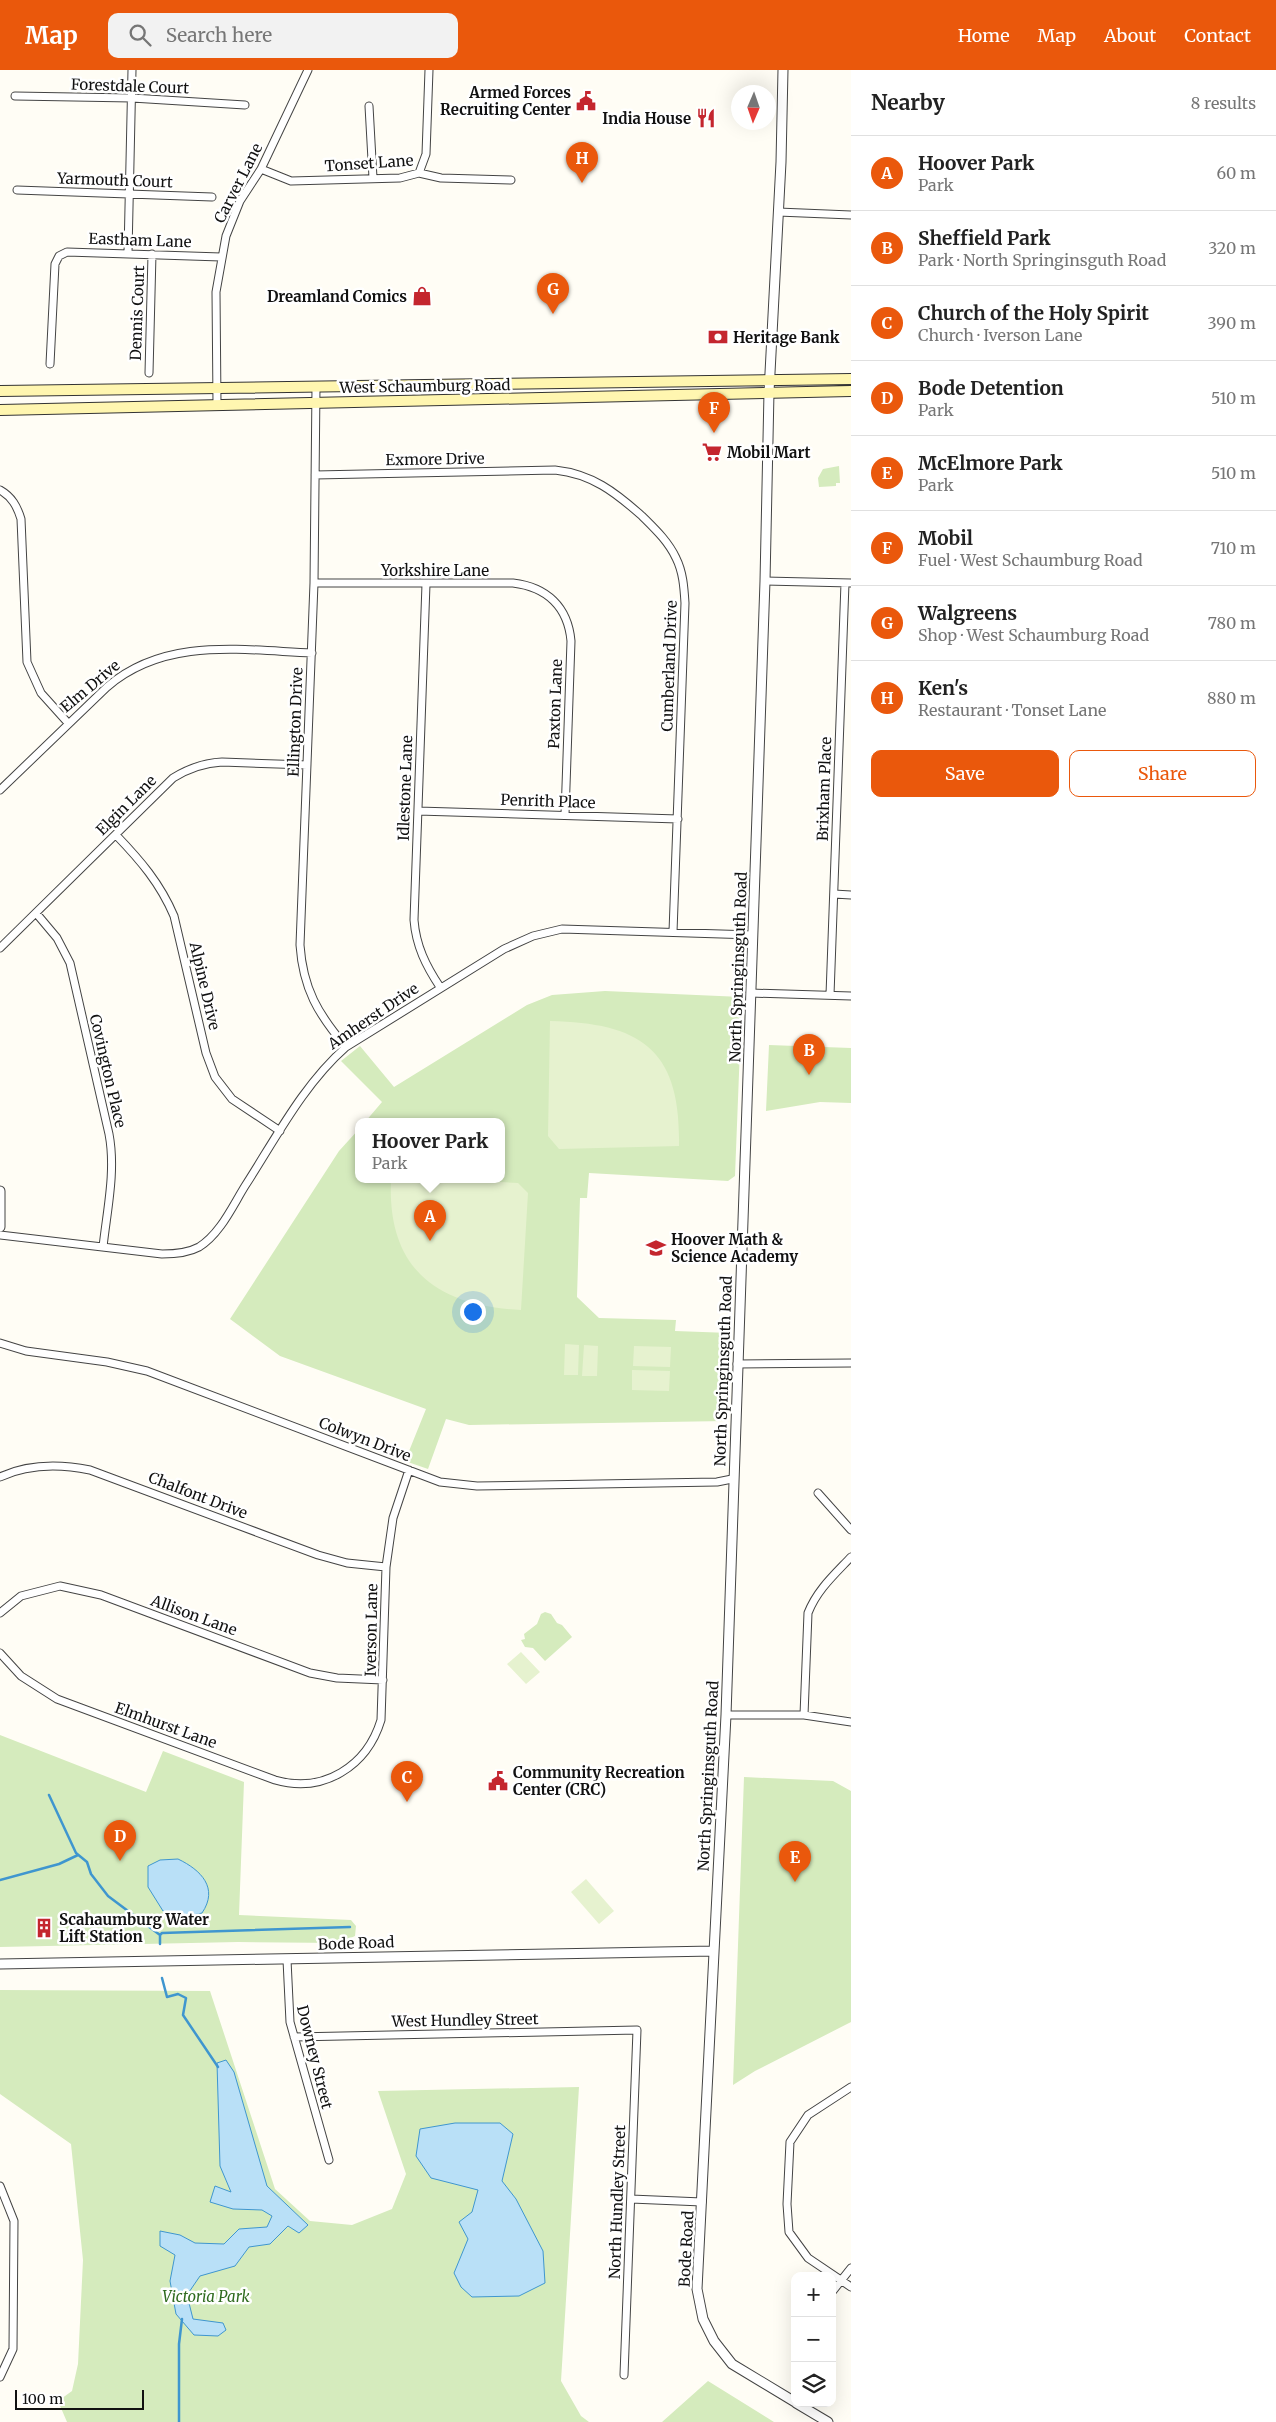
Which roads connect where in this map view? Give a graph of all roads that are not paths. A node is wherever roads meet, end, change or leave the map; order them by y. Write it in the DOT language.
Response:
graph roads {
  1 [pos="132,70"];
  2 [pos="308,70"];
  3 [pos="428,70"];
  4 [pos="783,70"];
  5 [pos="15,96"];
  6 [pos="132,98"];
  7 [pos="244,104"];
  8 [pos="368,106"];
  9 [pos="261,169"];
  10 [pos="419,173"];
  11 [pos="373,178"];
  12 [pos="511,180"];
  13 [pos="17,190"];
  14 [pos="129,193"];
  15 [pos="212,197"];
  16 [pos="778,212"];
  17 [pos="851,215"];
  18 [pos="128,253"];
  19 [pos="152,254"];
  20 [pos="221,257"];
  21 [pos="50,364"];
  22 [pos="149,373"];
  23 [pos="851,379"];
  24 [pos="770,380"];
  25 [pos="316,386"];
  26 [pos="216,388"];
  27 [pos="0,391"];
  28 [pos="851,391"];
  29 [pos="769,392"];
  30 [pos="316,402"];
  31 [pos="217,404"];
  32 [pos="0,410"];
  33 [pos="555,470"];
  34 [pos="315,475"];
  35 [pos="0,490"];
  36 [pos="765,581"];
  37 [pos="314,583"];
  38 [pos="848,583"];
  39 [pos="426,584"];
  40 [pos="552,598"];
  41 [pos="312,653"];
  42 [pos="68,723"];
  43 [pos="307,765"];
  44 [pos="0,790"];
  45 [pos="418,811"];
  46 [pos="565,815"];
  47 [pos="678,819"];
  48 [pos="116,835"];
  49 [pos="834,894"];
  50 [pos="851,895"];
  51 [pos="36,913"];
  52 [pos="673,932"];
  53 [pos="753,934"];
  54 [pos="0,948"];
  55 [pos="440,987"];
  56 [pos="752,993"];
  57 [pos="830,995"];
  58 [pos="851,996"];
  59 [pos="346,1047"];
  60 [pos="280,1130"];
  61 [pos="0,1191"];
  62 [pos="0,1227"];
  63 [pos="0,1234"];
  64 [pos="103,1247"];
  65 [pos="0,1343"];
  66 [pos="851,1363"];
  67 [pos="738,1364"];
  68 [pos="409,1470"];
  69 [pos="0,1477"];
  70 [pos="732,1479"];
  71 [pos="818,1493"];
  72 [pos="851,1530"];
  73 [pos="851,1557"];
  74 [pos="386,1567"];
  75 [pos="0,1613"];
  76 [pos="0,1653"];
  77 [pos="383,1680"];
  78 [pos="726,1715"];
  79 [pos="804,1715"];
  80 [pos="851,1722"];
  81 [pos="337,1775"];
  82 [pos="714,1951"];
  83 [pos="287,1960"];
  84 [pos="0,1964"];
  85 [pos="637,2030"];
  86 [pos="294,2037"];
  87 [pos="851,2087"];
  88 [pos="329,2160"];
  89 [pos="0,2186"];
  90 [pos="631,2199"];
  91 [pos="702,2202"];
  92 [pos="851,2268"];
  93 [pos="842,2280"];
  94 [pos="836,2287"];
  95 [pos="851,2287"];
  96 [pos="624,2374"];
  97 [pos="0,2378"];
  98 [pos="791,2400"];
  99 [pos="803,2407"];
  100 [pos="828,2422"];
  1 -- 6 [label="street"];
  2 -- 9 [label="street, Carver Lane"];
  3 -- 10 [label="street"];
  4 -- 16 [label="street, North Springinsguth Road"];
  5 -- 6 [label="street, Forestdale Court"];
  6 -- 7 [label="street, Forestdale Court"];
  6 -- 14 [label="street"];
  8 -- 11 [label="street"];
  9 -- 11 [label="street, Tonset Lane"];
  9 -- 20 [label="street, Carver Lane"];
  10 -- 11 [label="street, Tonset Lane"];
  10 -- 12 [label="street, Tonset Lane"];
  13 -- 14 [label="street, Yarmouth Court"];
  14 -- 15 [label="street, Yarmouth Court"];
  14 -- 18 [label="street"];
  16 -- 17 [label="street"];
  16 -- 24 [label="street, North Springinsguth Road"];
  18 -- 19 [label="street, Eastham Lane"];
  18 -- 21 [label="street, Eastham Lane"];
  19 -- 20 [label="street, Eastham Lane"];
  19 -- 22 [label="street, Dennis Court"];
  20 -- 26 [label="street, Carver Lane"];
  23 -- 24 [label="main road, West Schaumburg Road"];
  24 -- 25 [label="main road, West Schaumburg Road"];
  24 -- 29 [label="street, North Springinsguth Road"];
  25 -- 26 [label="main road, West Schaumburg Road"];
  25 -- 30 [label="street, Ellington Drive"];
  26 -- 27 [label="main road, West Schaumburg Road"];
  26 -- 31 [label="street, Carver Lane"];
  28 -- 29 [label="main road, West Schaumburg Road"];
  29 -- 30 [label="main road, West Schaumburg Road"];
  29 -- 36 [label="street, North Springinsguth Road"];
  30 -- 31 [label="main road, West Schaumburg Road"];
  30 -- 34 [label="street, Ellington Drive"];
  31 -- 32 [label="main road, West Schaumburg Road"];
  33 -- 34 [label="street, Exmore Drive"];
  33 -- 47 [label="street, Cumberland Drive"];
  34 -- 37 [label="street, Ellington Drive"];
  35 -- 42 [label="street"];
  36 -- 38 [label="street"];
  36 -- 53 [label="street, North Springinsguth Road"];
  37 -- 39 [label="street, Yorkshire Lane"];
  37 -- 41 [label="street, Ellington Drive"];
  38 -- 49 [label="street, Brixham Place"];
  39 -- 40 [label="street, Yorkshire Lane"];
  39 -- 45 [label="street, Idlestone Lane"];
  40 -- 46 [label="street, Paxton Lane"];
  41 -- 42 [label="street, Elm Drive"];
  41 -- 43 [label="street, Ellington Drive"];
  42 -- 44 [label="street, Elm Drive"];
  43 -- 48 [label="street, Elgin Lane"];
  43 -- 59 [label="street, Ellington Drive"];
  45 -- 46 [label="street, Penrith Place"];
  45 -- 55 [label="street, Idlestone Lane"];
  46 -- 47 [label="street, Penrith Place"];
  47 -- 52 [label="street, Cumberland Drive"];
  48 -- 51 [label="street, Elgin Lane"];
  48 -- 60 [label="street, Alpine Drive"];
  49 -- 50 [label="street"];
  49 -- 57 [label="street, Brixham Place"];
  51 -- 54 [label="street, Elgin Lane"];
  51 -- 64 [label="street, Covington Place"];
  52 -- 53 [label="street, Amherst Drive"];
  52 -- 55 [label="street, Amherst Drive"];
  53 -- 56 [label="street, North Springinsguth Road"];
  55 -- 59 [label="street, Amherst Drive"];
  56 -- 57 [label="street"];
  56 -- 67 [label="street, North Springinsguth Road"];
  57 -- 58 [label="street"];
  59 -- 60 [label="street, Amherst Drive"];
  60 -- 64 [label="street, Amherst Drive"];
  61 -- 62 [label="street"];
  63 -- 64 [label="street, Amherst Drive"];
  65 -- 68 [label="street, Colwyn Drive"];
  66 -- 67 [label="street"];
  67 -- 70 [label="street, North Springinsguth Road"];
  68 -- 70 [label="street, Colwyn Drive"];
  68 -- 74 [label="street, Iverson Lane"];
  69 -- 74 [label="street, Chalfont Drive"];
  70 -- 78 [label="street, North Springinsguth Road"];
  71 -- 72 [label="street"];
  73 -- 79 [label="street"];
  74 -- 77 [label="street, Iverson Lane"];
  75 -- 77 [label="street, Allison Lane"];
  76 -- 81 [label="street, Elmhurst Lane"];
  77 -- 81 [label="street, Iverson Lane"];
  78 -- 79 [label="street"];
  78 -- 82 [label="street, North Springinsguth Road"];
  79 -- 80 [label="street"];
  82 -- 83 [label="street, Bode Road"];
  82 -- 91 [label="street, North Springinsguth Road"];
  83 -- 84 [label="street, Bode Road"];
  83 -- 86 [label="street, Downey Street"];
  85 -- 86 [label="street, West Hundley Street"];
  85 -- 90 [label="street, North Hundley Street"];
  86 -- 88 [label="street, Downey Street"];
  87 -- 93 [label="street"];
  89 -- 97 [label="street"];
  90 -- 91 [label="street"];
  90 -- 96 [label="street, North Hundley Street"];
  91 -- 98 [label="street, Bode Road"];
  92 -- 93 [label="street"];
  93 -- 94 [label="street"];
  93 -- 95 [label="street"];
  99 -- 100 [label="street, Bode Road"];
}
